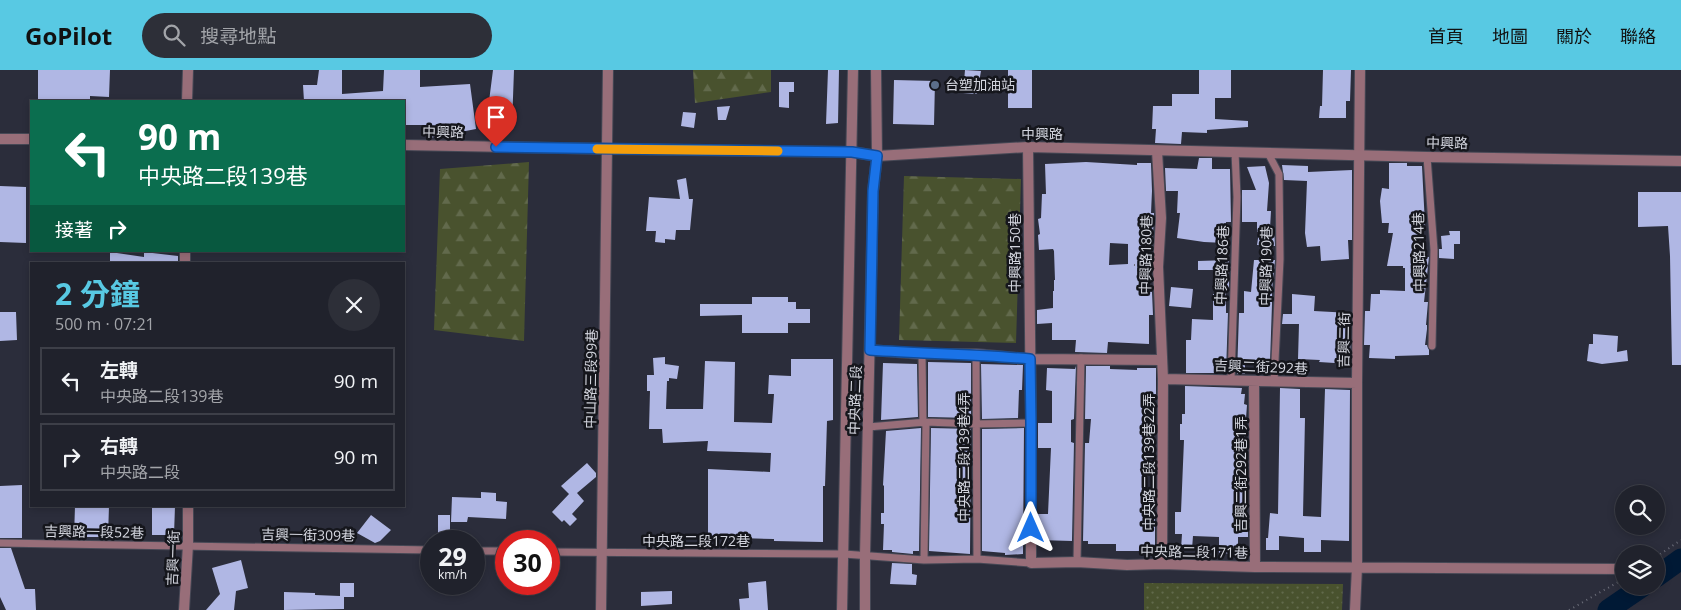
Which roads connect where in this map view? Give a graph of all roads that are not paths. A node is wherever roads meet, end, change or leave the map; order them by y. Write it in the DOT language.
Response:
graph roads {
  1 [pos="188,70"];
  2 [pos="608,70"];
  3 [pos="853,70"];
  4 [pos="876,70"];
  5 [pos="1360,70"];
  6 [pos="187,100"];
  7 [pos="0,138"];
  8 [pos="30,139"];
  9 [pos="405,144"];
  10 [pos="1028,147"];
  11 [pos="607,149"];
  12 [pos="1156,151"];
  13 [pos="852,152"];
  14 [pos="1235,152"];
  15 [pos="1268,153"];
  16 [pos="1359,155"];
  17 [pos="877,156"];
  18 [pos="1427,157"];
  19 [pos="1681,161"];
  20 [pos="1432,346"];
  21 [pos="870,350"];
  22 [pos="922,354"];
  23 [pos="976,354"];
  24 [pos="1081,358"];
  25 [pos="1030,359"];
  26 [pos="1162,360"];
  27 [pos="1163,379"];
  28 [pos="1231,380"];
  29 [pos="1254,382"];
  30 [pos="1274,382"];
  31 [pos="1357,383"];
  32 [pos="924,422"];
  33 [pos="1031,423"];
  34 [pos="976,424"];
  35 [pos="868,427"];
  36 [pos="188,507"];
  37 [pos="0,543"];
  38 [pos="188,545"];
  39 [pos="420,550"];
  40 [pos="560,552"];
  41 [pos="602,553"];
  42 [pos="844,554"];
  43 [pos="865,555"];
  44 [pos="977,559"];
  45 [pos="924,560"];
  46 [pos="1077,562"];
  47 [pos="1030,563"];
  48 [pos="1162,564"];
  49 [pos="1255,567"];
  50 [pos="1357,567"];
  51 [pos="1615,569"];
  52 [pos="184,610"];
  53 [pos="601,610"];
  54 [pos="842,610"];
  55 [pos="866,610"];
  56 [pos="1355,610"];
  1 -- 6 [label="street"];
  2 -- 11 [label="street, 中山路三段99巷"];
  3 -- 13 [label="street, 中央路二段"];
  4 -- 17 [label="street, 中央路二段"];
  5 -- 16 [label="street, 吉興二街"];
  7 -- 8 [label="street"];
  9 -- 11 [label="street, 中興路"];
  10 -- 12 [label="street, 中興路"];
  10 -- 17 [label="street, 中興路"];
  10 -- 25 [label="street, 中興路150巷"];
  11 -- 13 [label="street, 中興路"];
  11 -- 41 [label="street, 中山路三段99巷"];
  12 -- 14 [label="street, 中興路"];
  12 -- 26 [label="street, 中興路180巷"];
  13 -- 17 [label="street, 中興路"];
  13 -- 42 [label="street, 中央路二段"];
  14 -- 15 [label="street, 中興路"];
  14 -- 28 [label="lane, 中興路186巷"];
  15 -- 16 [label="street, 中興路"];
  15 -- 30 [label="lane, 中興路190巷"];
  16 -- 18 [label="street, 中興路"];
  16 -- 31 [label="street, 吉興二街"];
  17 -- 21 [label="street, 中央路二段"];
  18 -- 19 [label="street, 中興路"];
  18 -- 20 [label="lane, 中興路214巷"];
  21 -- 22 [label="street"];
  21 -- 35 [label="street, 中央路二段"];
  22 -- 23 [label="street"];
  22 -- 32 [label="lane"];
  23 -- 25 [label="street"];
  23 -- 34 [label="lane, 中央路二段139巷4弄"];
  24 -- 25 [label="street"];
  24 -- 26 [label="street"];
  24 -- 46 [label="lane"];
  25 -- 33 [label="street, 中興路150巷"];
  26 -- 27 [label="street, 中央路二段139巷22弄"];
  27 -- 28 [label="street, 吉興二街292巷"];
  27 -- 48 [label="street, 中央路二段139巷22弄"];
  28 -- 29 [label="street, 吉興二街292巷"];
  29 -- 30 [label="street, 吉興二街292巷"];
  29 -- 49 [label="street, 吉興二街292巷1弄"];
  30 -- 31 [label="street, 吉興二街292巷"];
  31 -- 50 [label="street, 吉興二街"];
  32 -- 34 [label="lane"];
  32 -- 35 [label="lane"];
  32 -- 45 [label="lane"];
  33 -- 34 [label="lane"];
  33 -- 47 [label="street, 中興路150巷"];
  34 -- 44 [label="lane, 中央路二段139巷4弄"];
  35 -- 43 [label="street, 中央路二段"];
  36 -- 38 [label="street, 吉興一街"];
  37 -- 38 [label="lane, 吉興路一段52巷"];
  38 -- 39 [label="lane, 吉興一街309巷"];
  38 -- 52 [label="street, 吉興一街"];
  40 -- 41 [label="lane, 中央路二段172巷"];
  41 -- 42 [label="lane, 中央路二段172巷"];
  41 -- 53 [label="street, 中山路三段99巷"];
  42 -- 43 [label="lane, 中央路二段172巷"];
  42 -- 54 [label="street, 中央路二段"];
  43 -- 45 [label="lane, 中央路二段172巷"];
  43 -- 55 [label="street, 中央路二段"];
  44 -- 45 [label="lane, 中央路二段172巷"];
  44 -- 47 [label="lane, 中央路二段172巷"];
  46 -- 47 [label="street, 中央路二段171巷"];
  46 -- 48 [label="street, 中央路二段171巷"];
  48 -- 49 [label="street, 中央路二段171巷"];
  49 -- 50 [label="street, 中央路二段171巷"];
  50 -- 51 [label="street, 中央路二段171巷"];
  50 -- 56 [label="street, 吉興二街"];
}
